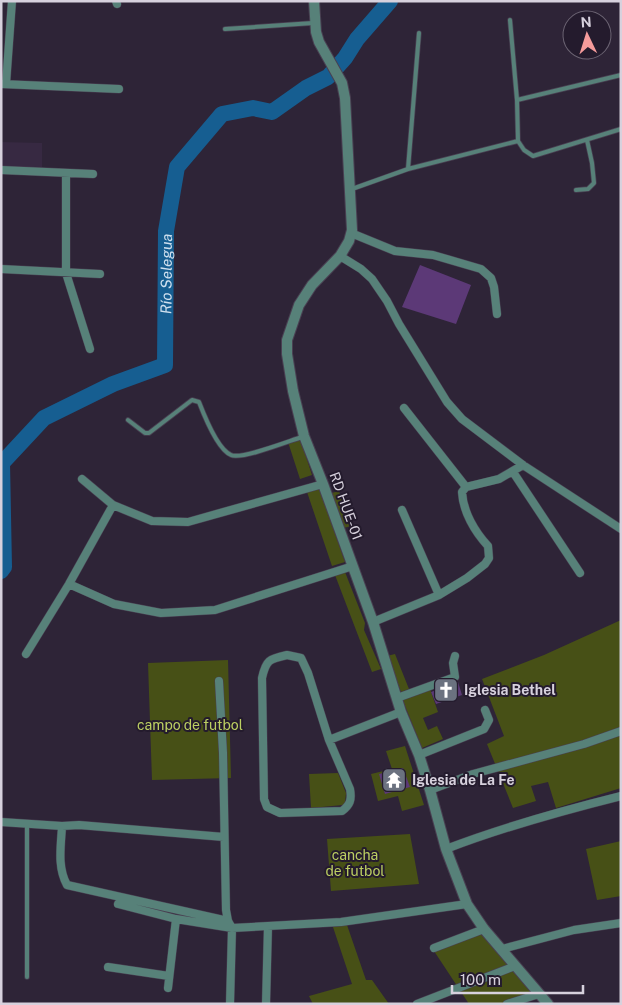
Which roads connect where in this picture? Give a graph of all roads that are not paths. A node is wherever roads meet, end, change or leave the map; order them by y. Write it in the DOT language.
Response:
graph roads {
  1 [pos="12,1"];
  2 [pos="314,1"];
  3 [pos="510,20"];
  4 [pos="316,23"];
  5 [pos="225,29"];
  6 [pos="419,33"];
  7 [pos="621,75"];
  8 [pos="4,84"];
  9 [pos="119,89"];
  10 [pos="517,100"];
  11 [pos="621,130"];
  12 [pos="587,140"];
  13 [pos="518,141"];
  14 [pos="408,169"];
  15 [pos="1,170"];
  16 [pos="66,172"];
  17 [pos="93,174"];
  18 [pos="350,190"];
  19 [pos="576,190"];
  20 [pos="351,233"];
  21 [pos="340,256"];
  22 [pos="1,269"];
  23 [pos="66,273"];
  24 [pos="100,274"];
  25 [pos="497,314"];
  26 [pos="90,349"];
  27 [pos="404,408"];
  28 [pos="128,420"];
  29 [pos="304,436"];
  30 [pos="523,465"];
  31 [pos="513,472"];
  32 [pos="82,479"];
  33 [pos="324,484"];
  34 [pos="466,487"];
  35 [pos="113,505"];
  36 [pos="402,510"];
  37 [pos="621,529"];
  38 [pos="353,566"];
  39 [pos="580,573"];
  40 [pos="69,584"];
  41 [pos="439,596"];
  42 [pos="373,622"];
  43 [pos="26,654"];
  44 [pos="455,656"];
  45 [pos="219,681"];
  46 [pos="397,698"];
  47 [pos="485,710"];
  48 [pos="402,712"];
  49 [pos="621,731"];
  50 [pos="329,740"];
  51 [pos="419,755"];
  52 [pos="430,790"];
  53 [pos="621,796"];
  54 [pos="1,822"];
  55 [pos="27,825"];
  56 [pos="62,826"];
  57 [pos="224,837"];
  58 [pos="446,849"];
  59 [pos="118,904"];
  60 [pos="467,904"];
  61 [pos="176,919"];
  62 [pos="621,923"];
  63 [pos="230,924"];
  64 [pos="268,926"];
  65 [pos="484,929"];
  66 [pos="434,948"];
  67 [pos="502,950"];
  68 [pos="515,966"];
  69 [pos="108,967"];
  70 [pos="28,976"];
  71 [pos="169,976"];
  72 [pos="168,988"];
  73 [pos="539,994"];
  74 [pos="230,1004"];
  75 [pos="266,1004"];
  76 [pos="416,1004"];
  77 [pos="507,1004"];
  78 [pos="548,1004"];
  1 -- 8 [label="street"];
  2 -- 4 [label="street, RD HUE-01"];
  3 -- 10 [label="lane"];
  4 -- 5 [label="lane"];
  4 -- 18 [label="street, RD HUE-01"];
  6 -- 14 [label="lane"];
  7 -- 10 [label="lane"];
  8 -- 9 [label="street"];
  10 -- 13 [label="lane"];
  11 -- 12 [label="lane"];
  12 -- 13 [label="lane"];
  12 -- 19 [label="lane"];
  13 -- 14 [label="lane"];
  14 -- 18 [label="lane"];
  15 -- 16 [label="street"];
  16 -- 17 [label="street"];
  16 -- 23 [label="street"];
  18 -- 20 [label="street, RD HUE-01"];
  20 -- 21 [label="street, RD HUE-01"];
  20 -- 25 [label="street"];
  21 -- 29 [label="street, RD HUE-01"];
  21 -- 30 [label="street"];
  22 -- 23 [label="street"];
  23 -- 24 [label="street"];
  23 -- 26 [label="street"];
  27 -- 34 [label="street"];
  28 -- 29 [label="lane"];
  29 -- 33 [label="street, RD HUE-01"];
  30 -- 31 [label="street"];
  30 -- 37 [label="street"];
  31 -- 34 [label="street"];
  31 -- 39 [label="street"];
  32 -- 35 [label="street"];
  33 -- 35 [label="street"];
  33 -- 38 [label="street, RD HUE-01"];
  34 -- 41 [label="street"];
  35 -- 40 [label="street"];
  36 -- 41 [label="street"];
  38 -- 40 [label="street"];
  38 -- 42 [label="street, RD HUE-01"];
  40 -- 43 [label="street"];
  41 -- 42 [label="street"];
  42 -- 46 [label="street, RD HUE-01"];
  44 -- 46 [label="street"];
  45 -- 57 [label="street"];
  46 -- 48 [label="street, RD HUE-01"];
  47 -- 51 [label="street"];
  48 -- 50 [label="street"];
  48 -- 51 [label="street, RD HUE-01"];
  49 -- 52 [label="street"];
  50 -- 50 [label="street"];
  51 -- 52 [label="street, RD HUE-01"];
  52 -- 58 [label="street, RD HUE-01"];
  53 -- 58 [label="street"];
  54 -- 55 [label="street"];
  55 -- 56 [label="street"];
  55 -- 70 [label="lane"];
  56 -- 57 [label="street"];
  56 -- 63 [label="street"];
  57 -- 63 [label="street"];
  58 -- 60 [label="street, RD HUE-01"];
  59 -- 61 [label="street"];
  60 -- 64 [label="street"];
  60 -- 65 [label="street, RD HUE-01"];
  61 -- 63 [label="street"];
  61 -- 71 [label="street"];
  62 -- 67 [label="street"];
  63 -- 64 [label="street"];
  63 -- 74 [label="street"];
  64 -- 75 [label="street"];
  65 -- 66 [label="street"];
  65 -- 67 [label="street, RD HUE-01"];
  67 -- 68 [label="street, RD HUE-01"];
  68 -- 73 [label="street, RD HUE-01"];
  68 -- 76 [label="street"];
  69 -- 71 [label="street"];
  71 -- 72 [label="street"];
  73 -- 77 [label="street"];
  73 -- 78 [label="street, RD HUE-01"];
}
